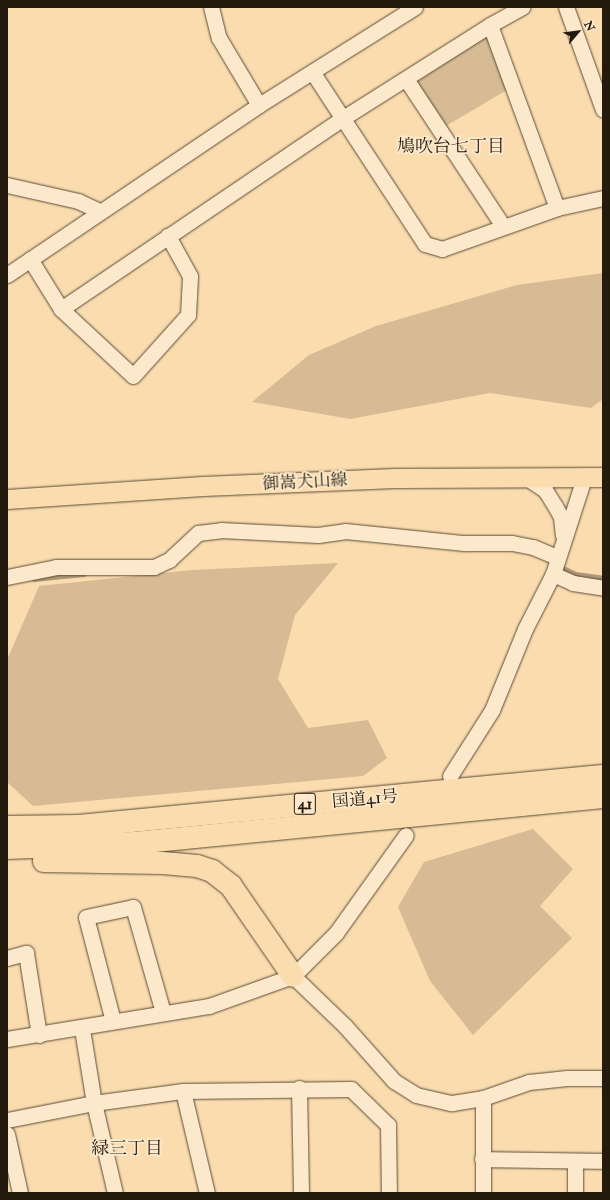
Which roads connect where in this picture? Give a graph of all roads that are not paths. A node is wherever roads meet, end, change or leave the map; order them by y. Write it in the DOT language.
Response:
graph roads {
  1 [pos="211,7"];
  2 [pos="415,7"];
  3 [pos="522,7"];
  4 [pos="566,7"];
  5 [pos="490,25"];
  6 [pos="312,74"];
  7 [pos="406,79"];
  8 [pos="259,105"];
  9 [pos="603,110"];
  10 [pos="343,118"];
  11 [pos="7,185"];
  12 [pos="603,198"];
  13 [pos="557,208"];
  14 [pos="99,211"];
  15 [pos="503,226"];
  16 [pos="168,236"];
  17 [pos="30,259"];
  18 [pos="7,275"];
  19 [pos="61,309"];
  20 [pos="603,477"];
  21 [pos="527,478"];
  22 [pos="584,478"];
  23 [pos="7,499"];
  24 [pos="563,540"];
  25 [pos="557,558"];
  26 [pos="553,574"];
  27 [pos="7,577"];
  28 [pos="603,588"];
  29 [pos="450,776"];
  30 [pos="603,776"];
  31 [pos="603,797"];
  32 [pos="7,827"];
  33 [pos="406,835"];
  34 [pos="7,848"];
  35 [pos="7,860"];
  36 [pos="7,958"];
  37 [pos="293,976"];
  38 [pos="163,1012"];
  39 [pos="113,1021"];
  40 [pos="82,1029"];
  41 [pos="40,1035"];
  42 [pos="7,1039"];
  43 [pos="603,1078"];
  44 [pos="299,1088"];
  45 [pos="183,1092"];
  46 [pos="483,1098"];
  47 [pos="94,1103"];
  48 [pos="7,1120"];
  49 [pos="7,1134"];
  50 [pos="482,1159"];
  51 [pos="575,1162"];
  52 [pos="603,1162"];
  53 [pos="20,1193"];
  54 [pos="115,1193"];
  55 [pos="207,1193"];
  56 [pos="301,1193"];
  57 [pos="389,1193"];
  58 [pos="483,1193"];
  59 [pos="575,1193"];
  1 -- 8 [label="street"];
  2 -- 6 [label="street"];
  3 -- 5 [label="street"];
  4 -- 9 [label="street"];
  5 -- 7 [label="street"];
  5 -- 13 [label="street"];
  6 -- 8 [label="street"];
  6 -- 10 [label="street"];
  7 -- 10 [label="street"];
  7 -- 15 [label="street"];
  8 -- 14 [label="street"];
  10 -- 15 [label="street"];
  10 -- 16 [label="street"];
  11 -- 14 [label="street"];
  12 -- 13 [label="street"];
  13 -- 15 [label="street"];
  14 -- 17 [label="street"];
  16 -- 19 [label="street"];
  16 -- 19 [label="street"];
  17 -- 18 [label="street"];
  17 -- 19 [label="street"];
  20 -- 22 [label="main road, 御嵩犬山線"];
  21 -- 22 [label="main road, 御嵩犬山線"];
  21 -- 23 [label="main road, 御嵩犬山線"];
  21 -- 24 [label="street"];
  22 -- 24 [label="street"];
  24 -- 25 [label="street"];
  25 -- 26 [label="street"];
  25 -- 27 [label="street"];
  26 -- 28 [label="street"];
  26 -- 29 [label="street"];
  30 -- 32 [label="highway, 国道41号 / 41"];
  31 -- 34 [label="highway, 国道41号 / 41"];
  33 -- 37 [label="street"];
  35 -- 37 [label="highway"];
  36 -- 41 [label="street"];
  37 -- 38 [label="street"];
  37 -- 46 [label="street"];
  38 -- 39 [label="street"];
  38 -- 39 [label="street"];
  39 -- 40 [label="street"];
  40 -- 41 [label="street"];
  40 -- 47 [label="street"];
  41 -- 42 [label="street"];
  43 -- 46 [label="street"];
  44 -- 45 [label="street"];
  44 -- 56 [label="street"];
  44 -- 57 [label="street"];
  45 -- 47 [label="street"];
  45 -- 55 [label="street"];
  46 -- 50 [label="street"];
  47 -- 48 [label="street"];
  47 -- 54 [label="street"];
  49 -- 53 [label="street"];
  50 -- 51 [label="street"];
  50 -- 58 [label="street"];
  51 -- 52 [label="street"];
  51 -- 59 [label="street"];
}
